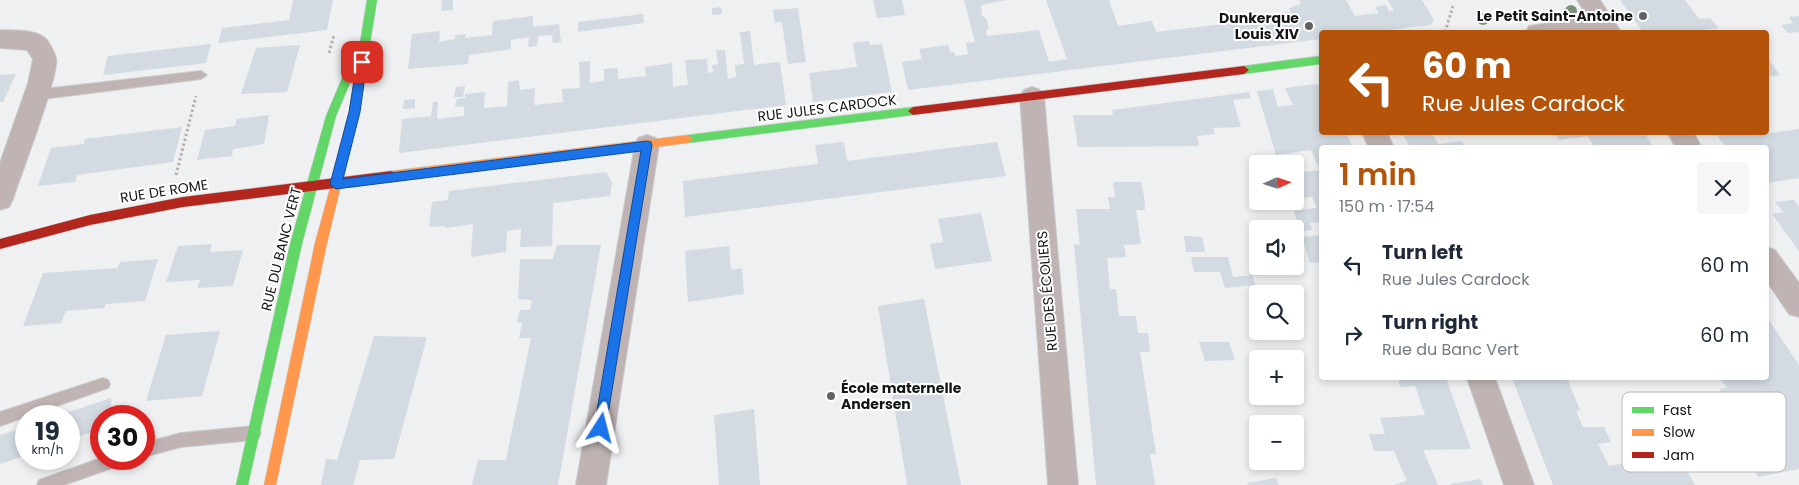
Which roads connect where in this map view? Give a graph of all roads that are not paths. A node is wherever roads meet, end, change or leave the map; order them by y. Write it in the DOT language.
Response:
graph roads {
  1 [pos="372,0"];
  2 [pos="1588,0"];
  3 [pos="366,25"];
  4 [pos="1607,28"];
  5 [pos="1572,30"];
  6 [pos="0,38"];
  7 [pos="1319,60"];
  8 [pos="201,75"];
  9 [pos="35,95"];
  10 [pos="1032,97"];
  11 [pos="647,145"];
  12 [pos="336,184"];
  13 [pos="312,187"];
  14 [pos="0,199"];
  15 [pos="0,244"];
  16 [pos="1769,262"];
  17 [pos="1799,306"];
  18 [pos="1482,380"];
  19 [pos="103,384"];
  20 [pos="0,419"];
  21 [pos="254,433"];
  22 [pos="155,447"];
  23 [pos="90,469"];
  24 [pos="44,485"];
  25 [pos="242,485"];
  26 [pos="270,485"];
  27 [pos="591,485"];
  28 [pos="1063,485"];
  29 [pos="1519,485"];
  1 -- 3 [label="street, RUE DU BANC VERT"];
  2 -- 4 [label="street"];
  3 -- 12 [label="street, RUE DU BANC VERT"];
  3 -- 13 [label="street, RUE DU BANC VERT"];
  4 -- 5 [label="street"];
  6 -- 9 [label="street"];
  7 -- 10 [label="street, RUE JULES CARDOCK"];
  8 -- 9 [label="lane"];
  9 -- 14 [label="street"];
  10 -- 11 [label="street, RUE JULES CARDOCK"];
  10 -- 28 [label="street, RUE DES ÉCOLIERS"];
  11 -- 12 [label="street, RUE JULES CARDOCK"];
  11 -- 27 [label="street"];
  12 -- 13 [label="street, RUE DE ROME"];
  12 -- 26 [label="street, RUE DU BANC VERT"];
  13 -- 15 [label="street, RUE DE ROME"];
  13 -- 21 [label="street, RUE DU BANC VERT"];
  16 -- 17 [label="street"];
  18 -- 29 [label="street"];
  19 -- 20 [label="lane"];
  21 -- 22 [label="lane"];
  21 -- 25 [label="street, RUE DU BANC VERT"];
  23 -- 24 [label="lane"];
}
